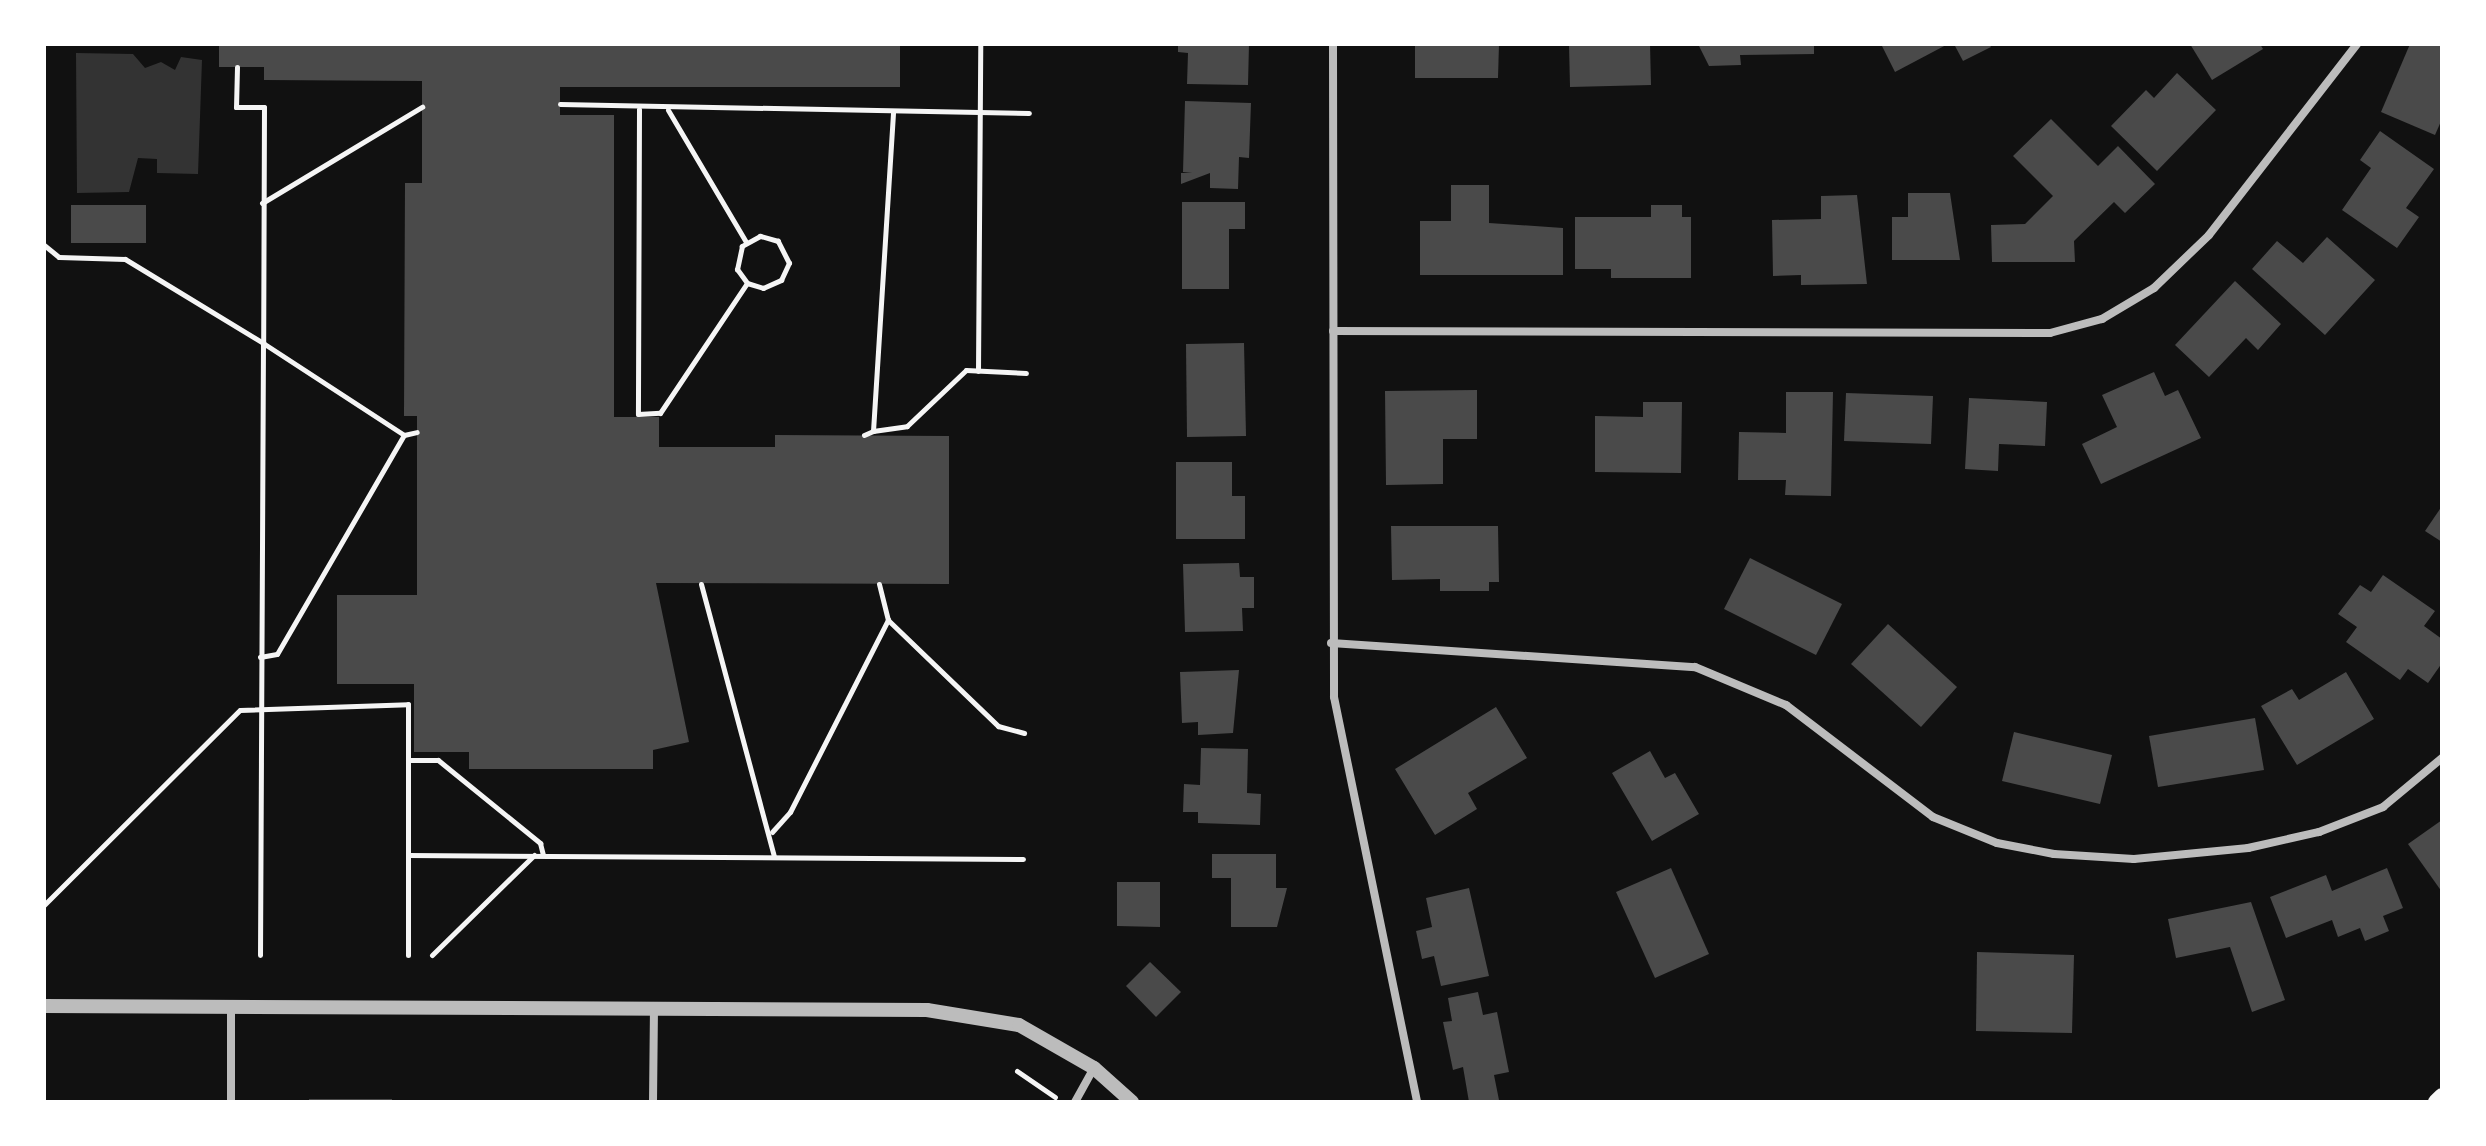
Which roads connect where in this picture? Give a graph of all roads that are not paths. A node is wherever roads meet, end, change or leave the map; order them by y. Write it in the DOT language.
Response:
graph roads {
  1 [pos="1333,44"];
  2 [pos="2357,44"];
  3 [pos="1333,331"];
  4 [pos="1331,643"];
  5 [pos="2442,758"];
  6 [pos="44,1006"];
  7 [pos="231,1007"];
  8 [pos="654,1009"];
  9 [pos="1094,1068"];
  10 [pos="2442,1096"];
  11 [pos="231,1102"];
  12 [pos="653,1102"];
  13 [pos="1075,1102"];
  14 [pos="1132,1102"];
  15 [pos="1417,1102"];
  16 [pos="2436,1102"];
  1 -- 3 [label="street"];
  2 -- 3 [label="street"];
  3 -- 4 [label="street"];
  4 -- 5 [label="street"];
  4 -- 15 [label="street"];
  6 -- 7 [label="street"];
  7 -- 8 [label="street"];
  7 -- 11 [label="street"];
  8 -- 9 [label="street"];
  8 -- 12 [label="street"];
  9 -- 13 [label="street"];
  9 -- 14 [label="street"];
  10 -- 16 [label="main road"];
}
